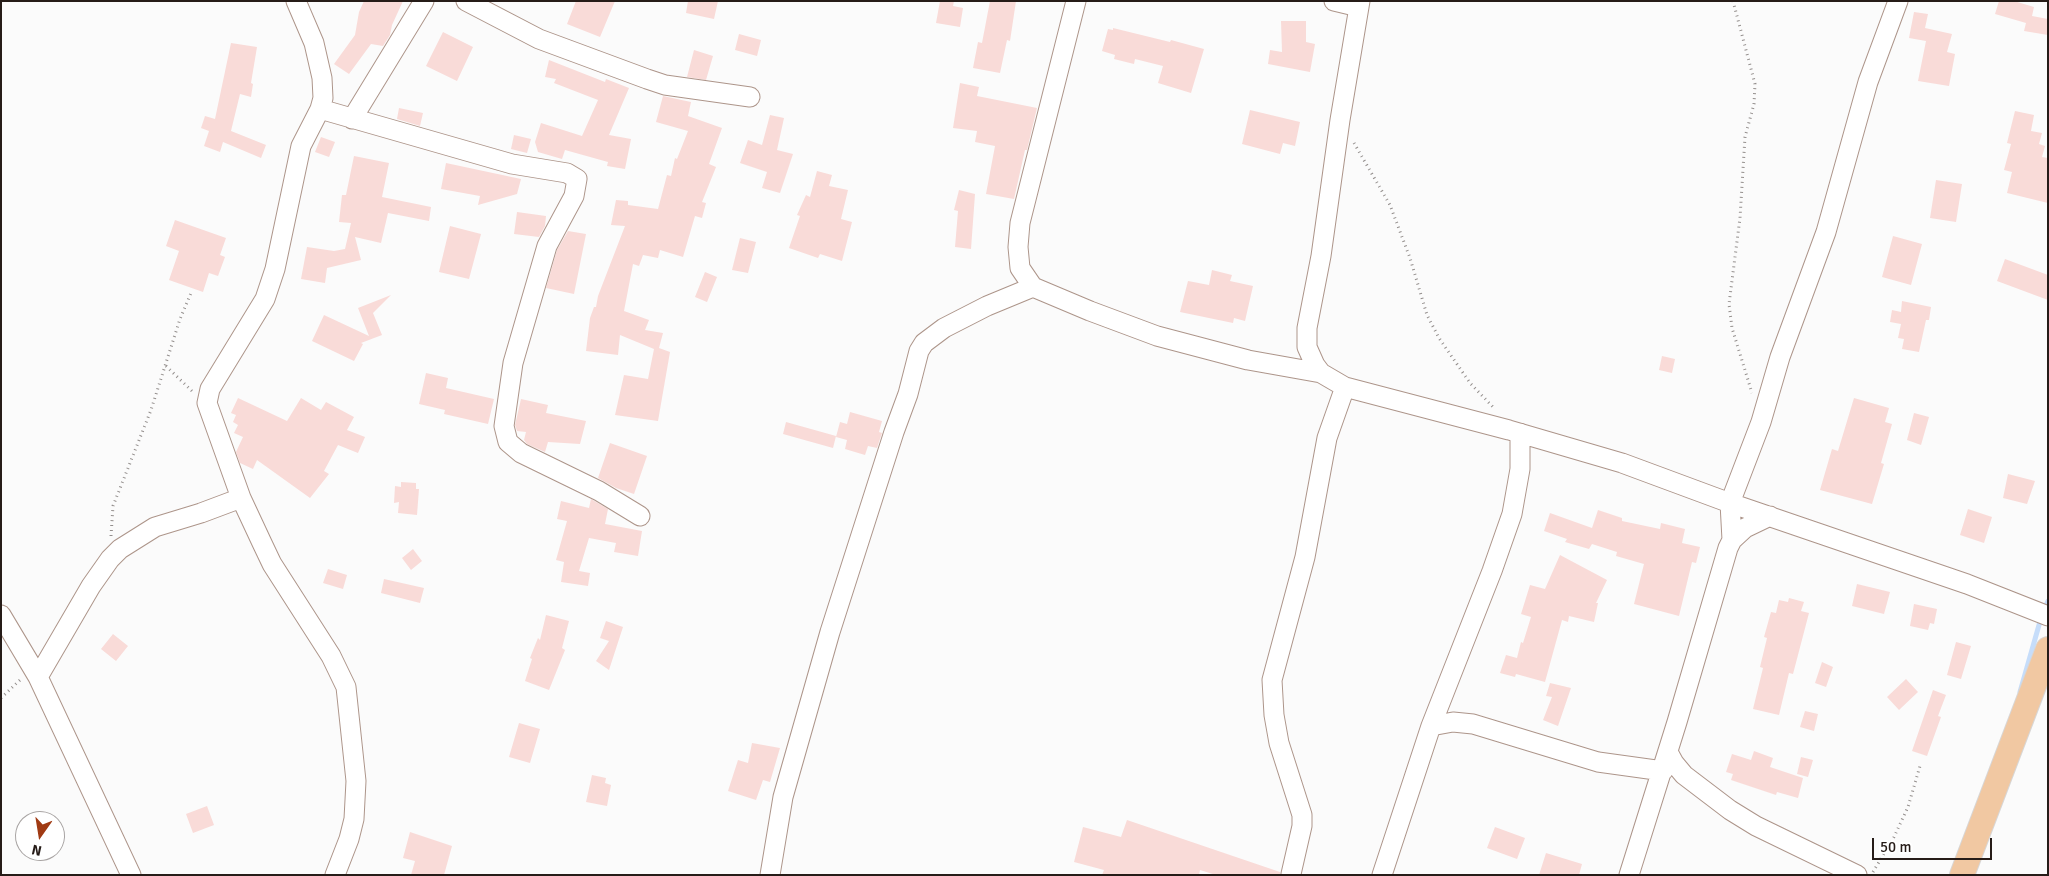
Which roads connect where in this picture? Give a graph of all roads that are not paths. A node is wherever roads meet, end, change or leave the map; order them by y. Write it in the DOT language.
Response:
graph roads {
  1 [pos="296,1"];
  2 [pos="424,1"];
  3 [pos="466,1"];
  4 [pos="1076,1"];
  5 [pos="1334,1"];
  6 [pos="1898,1"];
  7 [pos="1359,4"];
  8 [pos="750,97"];
  9 [pos="320,109"];
  10 [pos="352,119"];
  11 [pos="1033,287"];
  12 [pos="1321,373"];
  13 [pos="1345,387"];
  14 [pos="1514,432"];
  15 [pos="241,498"];
  16 [pos="1730,502"];
  17 [pos="640,516"];
  18 [pos="1770,516"];
  19 [pos="1732,540"];
  20 [pos="1,615"];
  21 [pos="2048,616"];
  22 [pos="2048,648"];
  23 [pos="36,672"];
  24 [pos="1432,726"];
  25 [pos="1668,752"];
  26 [pos="1663,771"];
  27 [pos="1634,871"];
  28 [pos="1291,874"];
  29 [pos="131,875"];
  30 [pos="334,875"];
  31 [pos="770,875"];
  32 [pos="1382,875"];
  33 [pos="1857,875"];
  34 [pos="1962,875"];
  1 -- 9 [label="street"];
  2 -- 10 [label="street"];
  3 -- 8 [label="street"];
  4 -- 11 [label="street"];
  5 -- 7 [label="street"];
  6 -- 16 [label="street"];
  7 -- 12 [label="street"];
  9 -- 10 [label="street"];
  9 -- 15 [label="street"];
  10 -- 17 [label="street"];
  11 -- 12 [label="street"];
  11 -- 31 [label="street"];
  12 -- 13 [label="street"];
  13 -- 14 [label="street"];
  13 -- 28 [label="street"];
  14 -- 16 [label="street"];
  14 -- 24 [label="street"];
  15 -- 23 [label="street"];
  15 -- 30 [label="street"];
  16 -- 18 [label="street"];
  16 -- 19 [label="street"];
  18 -- 19 [label="street"];
  18 -- 21 [label="street"];
  19 -- 25 [label="street"];
  20 -- 23 [label="street"];
  22 -- 34 [label="main road"];
  23 -- 29 [label="street"];
  24 -- 26 [label="street"];
  24 -- 32 [label="street"];
  25 -- 26 [label="street"];
  25 -- 33 [label="street"];
  26 -- 27 [label="street"];
}
